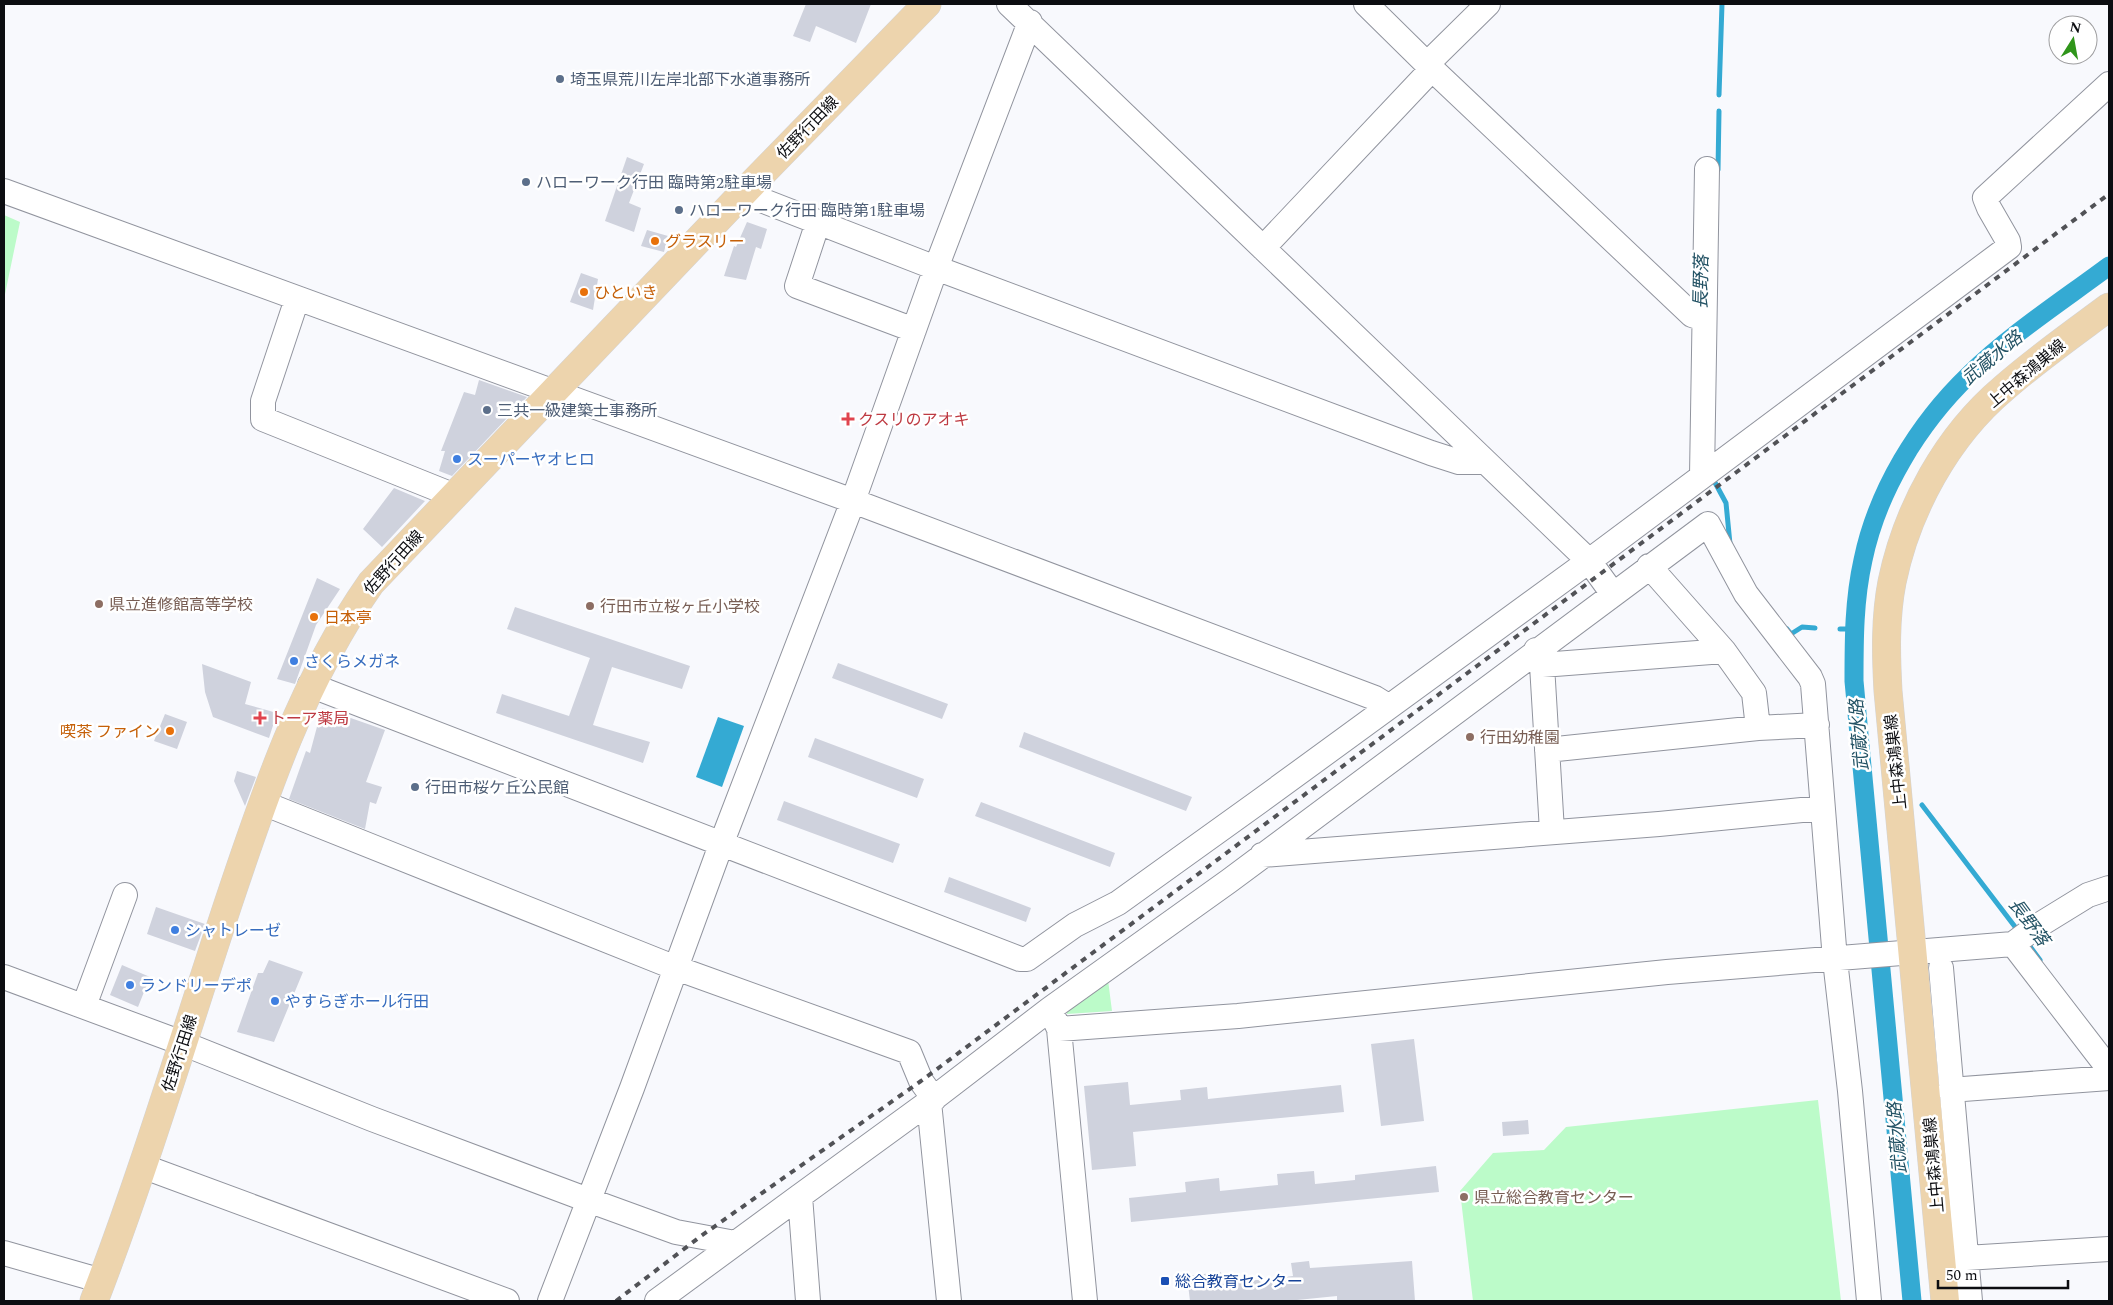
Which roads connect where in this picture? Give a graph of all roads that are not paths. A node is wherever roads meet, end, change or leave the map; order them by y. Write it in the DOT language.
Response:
graph roads {
  1 [pos="926,4"];
  2 [pos="1009,4"];
  3 [pos="1366,4"];
  4 [pos="1488,4"];
  5 [pos="1030,22"];
  6 [pos="1429,67"];
  7 [pos="2109,84"];
  8 [pos="1707,168"];
  9 [pos="4,191"];
  10 [pos="743,193"];
  11 [pos="818,222"];
  12 [pos="1263,248"];
  13 [pos="936,268"];
  14 [pos="297,299"];
  15 [pos="2109,307"];
  16 [pos="1704,319"];
  17 [pos="914,330"];
  18 [pos="553,392"];
  19 [pos="1483,462"];
  20 [pos="1702,476"];
  21 [pos="455,496"];
  22 [pos="853,501"];
  23 [pos="1588,561"];
  24 [pos="1649,566"];
  25 [pos="1613,594"];
  26 [pos="1724,652"];
  27 [pos="1539,657"];
  28 [pos="310,685"];
  29 [pos="1388,706"];
  30 [pos="1817,725"];
  31 [pos="1758,728"];
  32 [pos="1547,750"];
  33 [pos="263,804"];
  34 [pos="1822,808"];
  35 [pos="1552,831"];
  36 [pos="722,842"];
  37 [pos="1262,855"];
  38 [pos="2109,888"];
  39 [pos="125,895"];
  40 [pos="2023,937"];
  41 [pos="1905,953"];
  42 [pos="1835,960"];
  43 [pos="676,968"];
  44 [pos="1941,968"];
  45 [pos="4,977"];
  46 [pos="84,1006"];
  47 [pos="1054,1019"];
  48 [pos="182,1042"];
  49 [pos="2109,1069"];
  50 [pos="2109,1078"];
  51 [pos="1950,1090"];
  52 [pos="932,1100"];
  53 [pos="142,1166"];
  54 [pos="800,1196"];
  55 [pos="588,1200"];
  56 [pos="735,1243"];
  57 [pos="2109,1249"];
  58 [pos="4,1253"];
  59 [pos="1966,1258"];
  60 [pos="98,1291"];
  61 [pos="507,1301"];
  62 [pos="550,1301"];
  63 [pos="657,1301"];
  64 [pos="808,1301"];
  65 [pos="949,1301"];
  66 [pos="1085,1301"];
  67 [pos="1869,1301"];
  68 [pos="1945,1301"];
  69 [pos="1970,1301"];
  1 -- 10 [label="main road, 佐野行田線"];
  2 -- 5 [label="street"];
  3 -- 6 [label="street"];
  4 -- 6 [label="street"];
  5 -- 12 [label="street"];
  5 -- 13 [label="street"];
  6 -- 12 [label="street"];
  6 -- 16 [label="street"];
  7 -- 20 [label="street"];
  8 -- 16 [label="street"];
  9 -- 14 [label="street"];
  10 -- 11 [label="street"];
  10 -- 18 [label="main road, 佐野行田線"];
  11 -- 13 [label="street"];
  11 -- 17 [label="street"];
  12 -- 19 [label="street"];
  13 -- 17 [label="street"];
  13 -- 19 [label="street"];
  14 -- 18 [label="street"];
  14 -- 21 [label="street"];
  15 -- 41 [label="main road, 上中森鴻巣線"];
  16 -- 20 [label="street"];
  17 -- 22 [label="street"];
  18 -- 21 [label="main road, 佐野行田線"];
  18 -- 22 [label="street"];
  19 -- 23 [label="street"];
  20 -- 23 [label="street"];
  21 -- 28 [label="main road, 佐野行田線"];
  22 -- 29 [label="street"];
  22 -- 36 [label="street"];
  23 -- 25 [label="street"];
  23 -- 29 [label="street"];
  24 -- 25 [label="street"];
  24 -- 26 [label="street"];
  24 -- 30 [label="street"];
  25 -- 27 [label="street"];
  26 -- 27 [label="street"];
  26 -- 31 [label="street"];
  27 -- 32 [label="street"];
  27 -- 37 [label="street"];
  28 -- 33 [label="main road, 佐野行田線"];
  28 -- 36 [label="street"];
  29 -- 36 [label="street"];
  30 -- 31 [label="street"];
  30 -- 34 [label="street"];
  31 -- 32 [label="street"];
  32 -- 35 [label="street"];
  33 -- 43 [label="street"];
  33 -- 48 [label="main road, 佐野行田線"];
  34 -- 35 [label="street"];
  34 -- 42 [label="street"];
  35 -- 37 [label="street"];
  36 -- 43 [label="street"];
  37 -- 47 [label="street"];
  38 -- 40 [label="street"];
  39 -- 46 [label="street"];
  40 -- 41 [label="street"];
  40 -- 49 [label="street"];
  41 -- 42 [label="street"];
  41 -- 68 [label="main road, 上中森鴻巣線"];
  42 -- 47 [label="street"];
  42 -- 67 [label="street"];
  43 -- 52 [label="street"];
  43 -- 55 [label="street"];
  44 -- 51 [label="street"];
  45 -- 46 [label="street"];
  46 -- 48 [label="street"];
  47 -- 52 [label="street"];
  47 -- 66 [label="street"];
  48 -- 53 [label="main road, 佐野行田線"];
  48 -- 55 [label="street"];
  50 -- 51 [label="street"];
  51 -- 59 [label="street"];
  52 -- 54 [label="street"];
  52 -- 65 [label="street"];
  53 -- 60 [label="main road, 佐野行田線"];
  53 -- 61 [label="street"];
  54 -- 56 [label="street"];
  54 -- 64 [label="street"];
  55 -- 56 [label="street"];
  55 -- 62 [label="street"];
  56 -- 63 [label="street"];
  57 -- 59 [label="street"];
  58 -- 60 [label="street"];
  59 -- 69 [label="street"];
}
